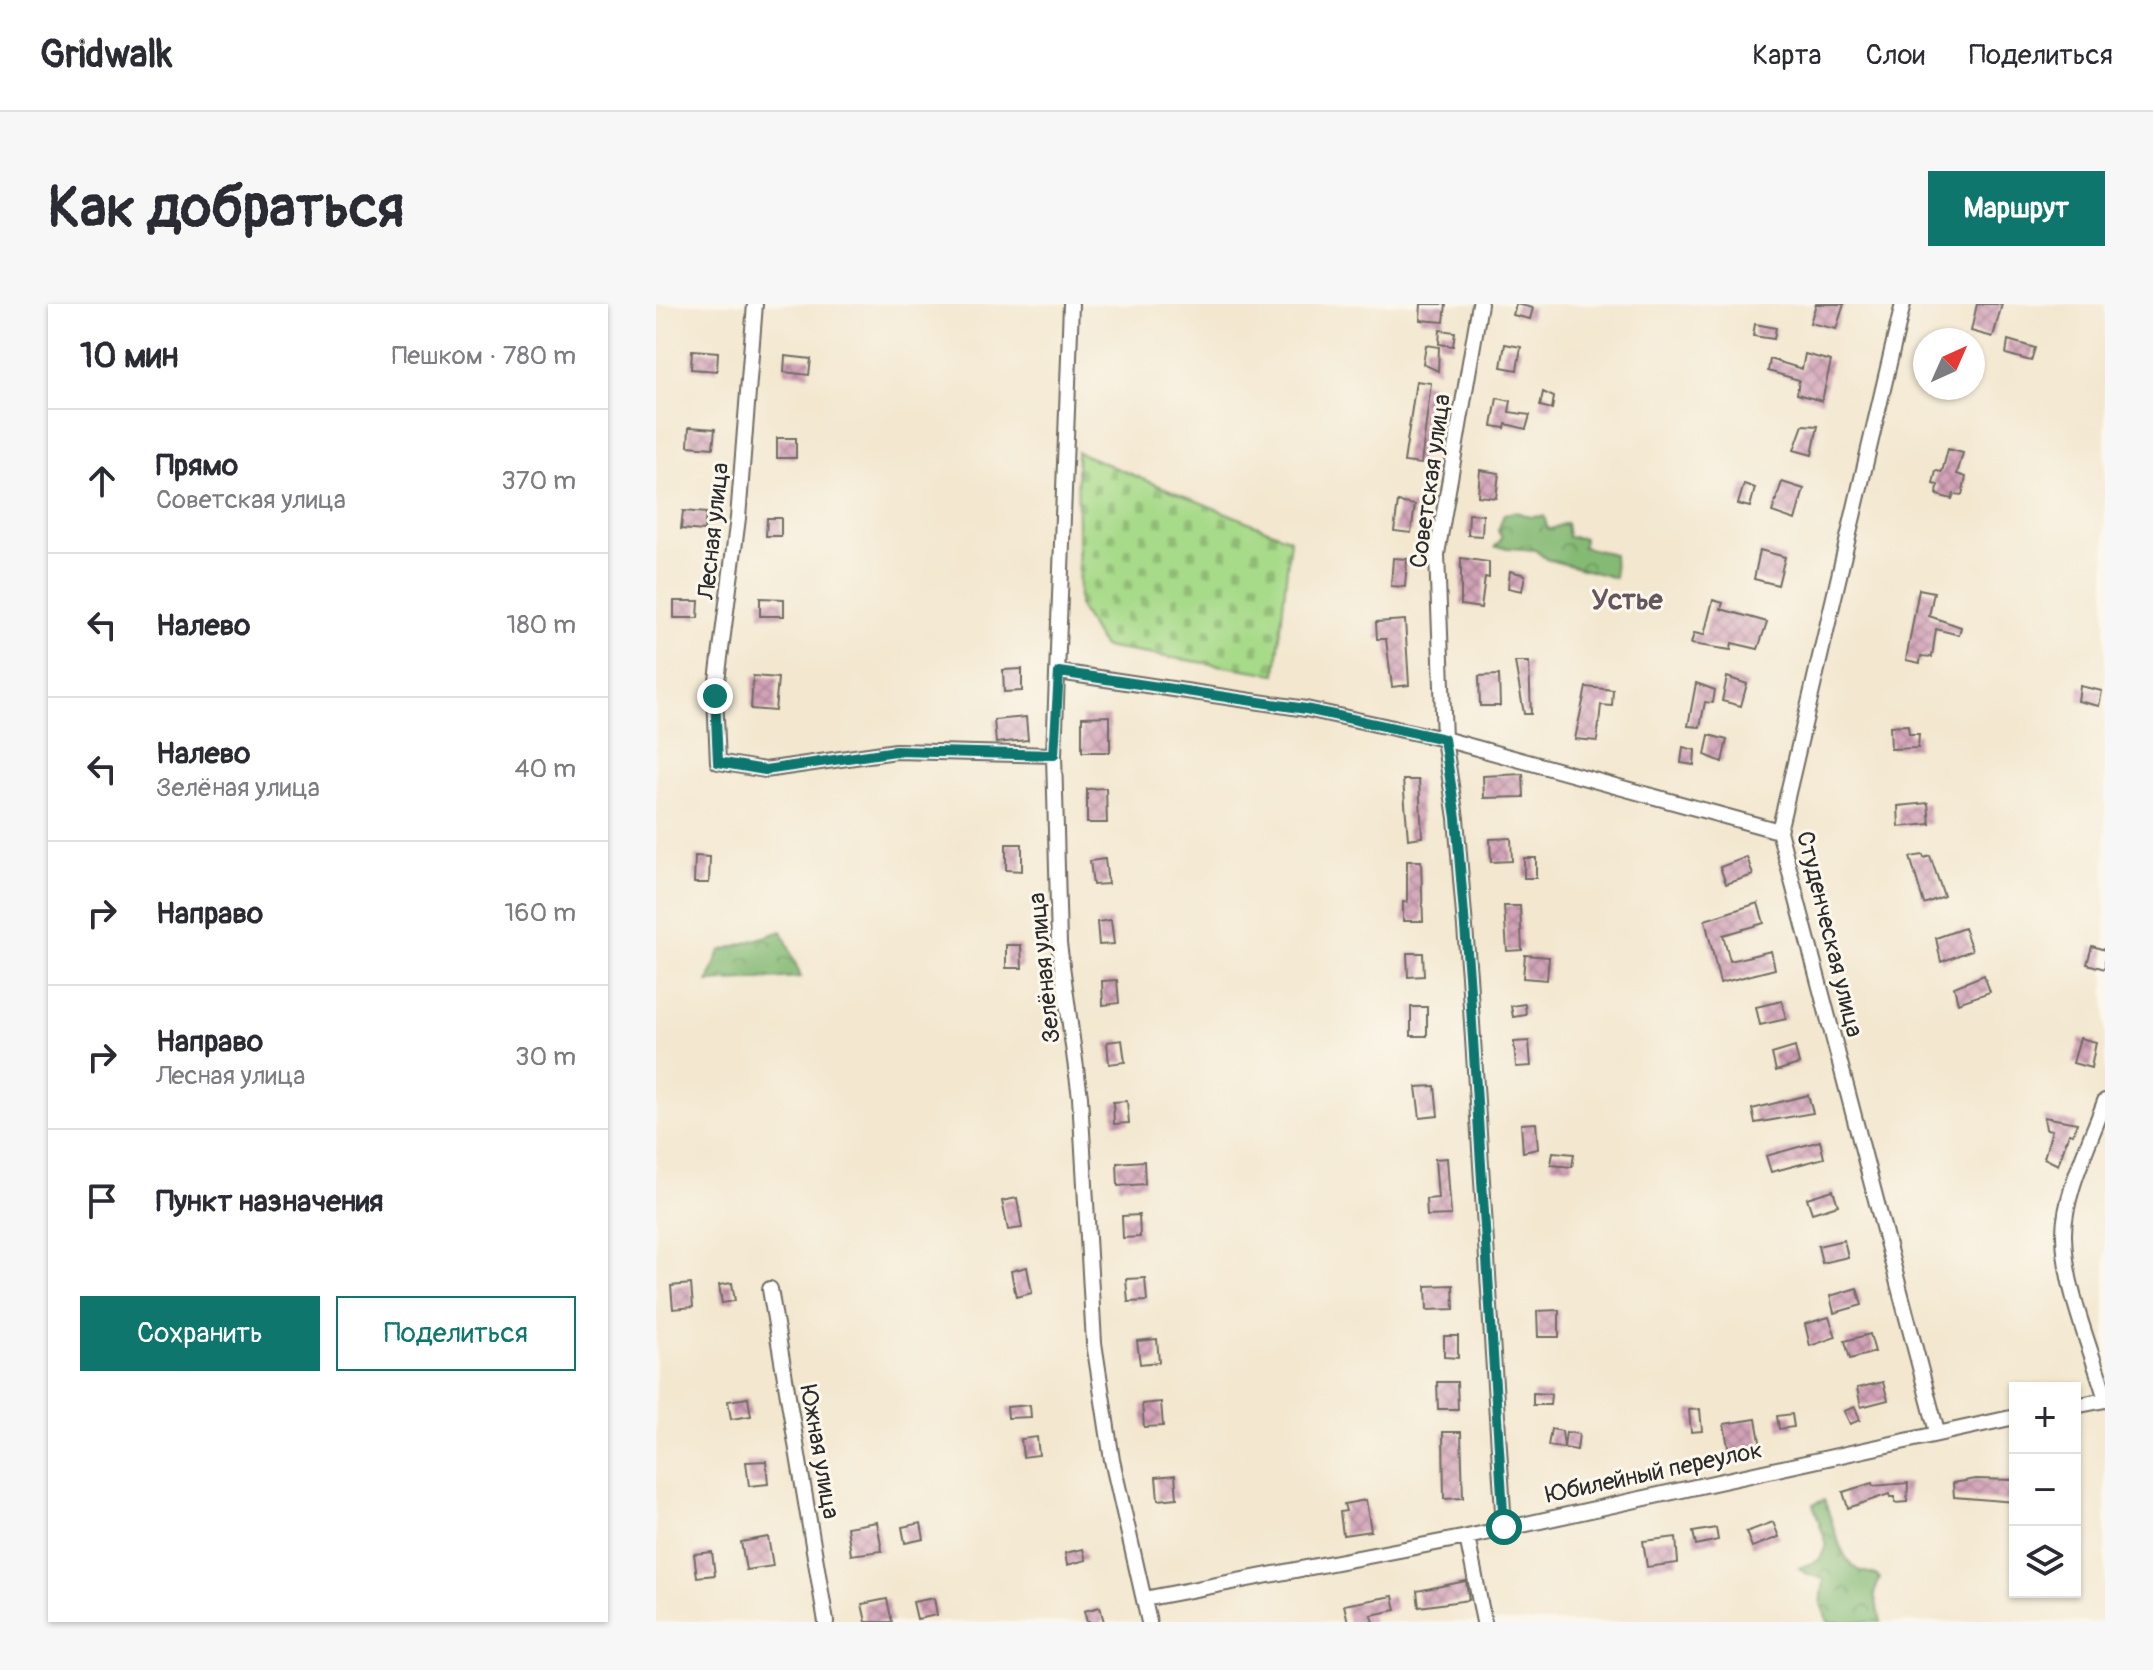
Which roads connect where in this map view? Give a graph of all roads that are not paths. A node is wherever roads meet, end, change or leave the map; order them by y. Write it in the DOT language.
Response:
graph roads {
  1 [pos="755,304"];
  2 [pos="1071,304"];
  3 [pos="1480,304"];
  4 [pos="1903,304"];
  5 [pos="1059,672"];
  6 [pos="1444,739"];
  7 [pos="1054,755"];
  8 [pos="1779,831"];
  9 [pos="2105,1101"];
  10 [pos="770,1289"];
  11 [pos="2105,1398"];
  12 [pos="2081,1404"];
  13 [pos="2009,1418"];
  14 [pos="1937,1432"];
  15 [pos="1504,1527"];
  16 [pos="1467,1537"];
  17 [pos="1144,1599"];
  18 [pos="826,1622"];
  19 [pos="1149,1622"];
  20 [pos="1484,1622"];
  1 -- 7 [label="street, Лесная улица"];
  2 -- 5 [label="street, Зелёная улица"];
  3 -- 6 [label="street, Советская улица"];
  4 -- 8 [label="street, Студенческая улица"];
  5 -- 6 [label="street"];
  5 -- 7 [label="street, Зелёная улица"];
  6 -- 8 [label="street"];
  6 -- 15 [label="street, Советская улица"];
  7 -- 17 [label="street, Зелёная улица"];
  8 -- 14 [label="street, Студенческая улица"];
  9 -- 11 [label="street"];
  10 -- 18 [label="street, Южная улица"];
  11 -- 12 [label="street"];
  13 -- 14 [label="street, Юбилейный переулок"];
  14 -- 15 [label="street, Юбилейный переулок"];
  15 -- 16 [label="street, Юбилейный переулок"];
  16 -- 17 [label="street, Юбилейный переулок"];
  16 -- 20 [label="street"];
  17 -- 19 [label="street, Зелёная улица"];
}
